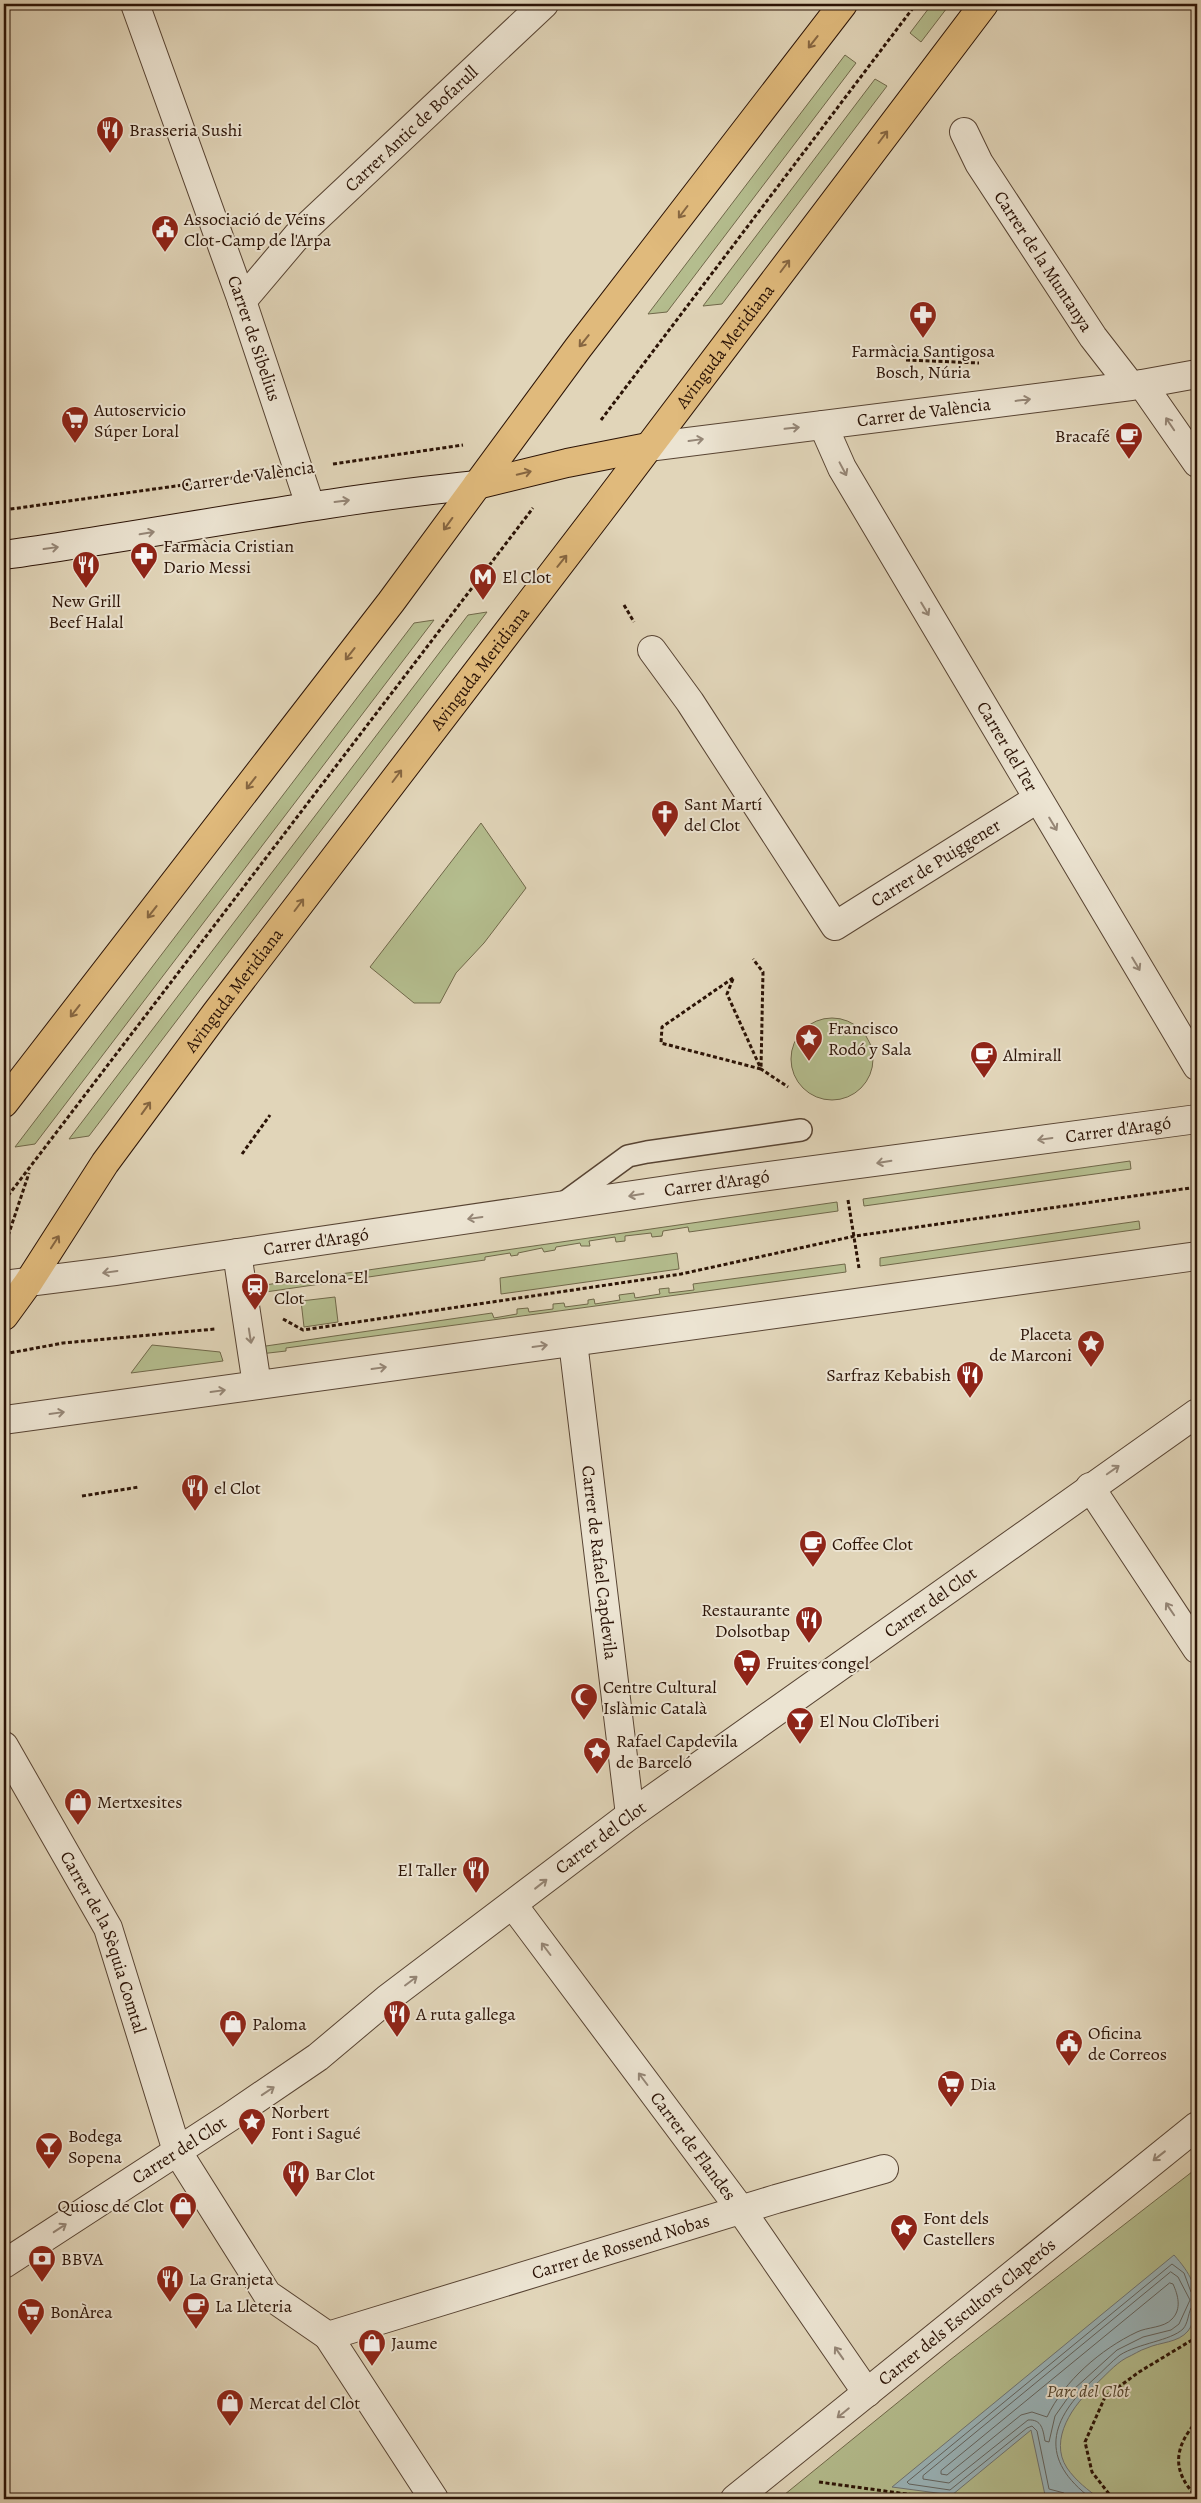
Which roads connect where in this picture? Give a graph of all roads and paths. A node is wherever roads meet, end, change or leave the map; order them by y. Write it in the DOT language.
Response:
graph roads {
  1 [pos="135,4"];
  2 [pos="544,4"];
  3 [pos="843,4"];
  4 [pos="916,4"];
  5 [pos="984,4"];
  6 [pos="964,132"];
  7 [pos="242,301"];
  8 [pos="906,360"];
  9 [pos="979,363"];
  10 [pos="1197,374"];
  11 [pos="1137,385"];
  12 [pos="600,421"];
  13 [pos="823,425"];
  14 [pos="472,443"];
  15 [pos="648,447"];
  16 [pos="1197,464"];
  17 [pos="298,469"];
  18 [pos="477,485"];
  19 [pos="310,505"];
  20 [pos="535,506"];
  21 [pos="4,510"];
  22 [pos="4,555"];
  23 [pos="652,650"];
  24 [pos="1037,799"];
  25 [pos="753,959"];
  26 [pos="1197,1066"];
  27 [pos="761,1069"];
  28 [pos="788,1087"];
  29 [pos="4,1102"];
  30 [pos="270,1115"];
  31 [pos="1197,1118"];
  32 [pos="801,1130"];
  33 [pos="242,1154"];
  34 [pos="30,1170"];
  35 [pos="1197,1186"];
  36 [pos="848,1197"];
  37 [pos="4,1201"];
  38 [pos="559,1207"];
  39 [pos="855,1236"];
  40 [pos="4,1248"];
  41 [pos="237,1253"];
  42 [pos="1197,1256"];
  43 [pos="860,1274"];
  44 [pos="16,1284"];
  45 [pos="4,1316"];
  46 [pos="248,1325"];
  47 [pos="572,1342"];
  48 [pos="4,1354"];
  49 [pos="258,1385"];
  50 [pos="1197,1413"];
  51 [pos="4,1420"];
  52 [pos="140,1487"];
  53 [pos="1090,1487"];
  54 [pos="82,1496"];
  55 [pos="1197,1649"];
  56 [pos="4,1746"];
  57 [pos="630,1815"];
  58 [pos="513,1905"];
  59 [pos="1197,2126"];
  60 [pos="177,2151"];
  61 [pos="884,2169"];
  62 [pos="741,2210"];
  63 [pos="4,2264"];
  64 [pos="328,2336"];
  65 [pos="1197,2337"];
  66 [pos="867,2393"];
  67 [pos="1197,2421"];
  68 [pos="819,2482"];
  69 [pos="430,2492"];
  70 [pos="1197,2497"];
  71 [pos="735,2499"];
  72 [pos="943,2499"];
  73 [pos="1113,2499"];
  1 -- 7 [label="street, Carrer de Sibelius"];
  2 -- 7 [label="street, Carrer Antic de Bofarull"];
  3 -- 18 [label="main road, one-way"];
  4 -- 12 [label="path"];
  15 -- 5 [label="main road, Avinguda Meridiana, one-way"];
  6 -- 11 [label="street, Carrer de la Muntanya"];
  7 -- 17 [label="street, Carrer de Sibelius"];
  8 -- 9 [label="path"];
  10 -- 11 [label="street, Carrer de València"];
  13 -- 11 [label="street, Carrer de València, one-way"];
  16 -- 11 [label="street, Carrer de la Muntanya, one-way"];
  15 -- 13 [label="street, Carrer de València, one-way"];
  13 -- 24 [label="street, Carrer del Ter, one-way"];
  14 -- 17 [label="path, Carrer de València"];
  18 -- 15 [label="main road, one-way"];
  44 -- 15 [label="main road, Avinguda Meridiana, one-way"];
  17 -- 19 [label="street, Carrer de Sibelius"];
  17 -- 21 [label="path, Carrer de València"];
  19 -- 18 [label="street, one-way"];
  18 -- 29 [label="main road, one-way"];
  22 -- 19 [label="street, one-way"];
  20 -- 34 [label="path"];
  23 -- 24 [label="street, Carrer de Puiggener"];
  24 -- 26 [label="street, Carrer del Ter, one-way"];
  25 -- 27 [label="path"];
  27 -- 27 [label="path"];
  27 -- 28 [label="path"];
  30 -- 33 [label="path"];
  31 -- 38 [label="street, Carrer d'Aragó, one-way"];
  32 -- 38 [label="lane"];
  34 -- 37 [label="path"];
  34 -- 40 [label="path"];
  35 -- 39 [label="path"];
  36 -- 39 [label="path"];
  38 -- 41 [label="street, Carrer d'Aragó, one-way"];
  39 -- 43 [label="path"];
  39 -- 46 [label="path"];
  41 -- 44 [label="street, Carrer d'Aragó, one-way"];
  41 -- 46 [label="street"];
  42 -- 47 [label="street"];
  44 -- 45 [label="main road, Avinguda Meridiana"];
  46 -- 48 [label="path"];
  46 -- 49 [label="street, one-way"];
  49 -- 47 [label="street, one-way"];
  47 -- 57 [label="street, Carrer de Rafael Capdevila"];
  51 -- 49 [label="street, one-way"];
  53 -- 50 [label="street, Carrer del Clot, one-way"];
  52 -- 54 [label="path"];
  55 -- 53 [label="street, one-way"];
  53 -- 57 [label="street, Carrer del Clot"];
  56 -- 60 [label="street, Carrer de la Sèquia Comtal"];
  58 -- 57 [label="street, Carrer del Clot, one-way"];
  60 -- 58 [label="street, Carrer del Clot, one-way"];
  62 -- 58 [label="street, Carrer de Flandes, one-way"];
  59 -- 66 [label="street, Carrer dels Escultors Claperós, one-way"];
  63 -- 60 [label="street, Carrer del Clot, one-way"];
  60 -- 64 [label="street, Carrer de la Sèquia Comtal"];
  61 -- 62 [label="street, Carrer de Rossend Nobas"];
  62 -- 64 [label="street, Carrer de Rossend Nobas"];
  66 -- 62 [label="street, Carrer de Flandes, one-way"];
  64 -- 69 [label="street"];
  65 -- 73 [label="path"];
  66 -- 71 [label="street, Carrer dels Escultors Claperós, one-way"];
  67 -- 70 [label="path"];
  68 -- 72 [label="path"];
}
